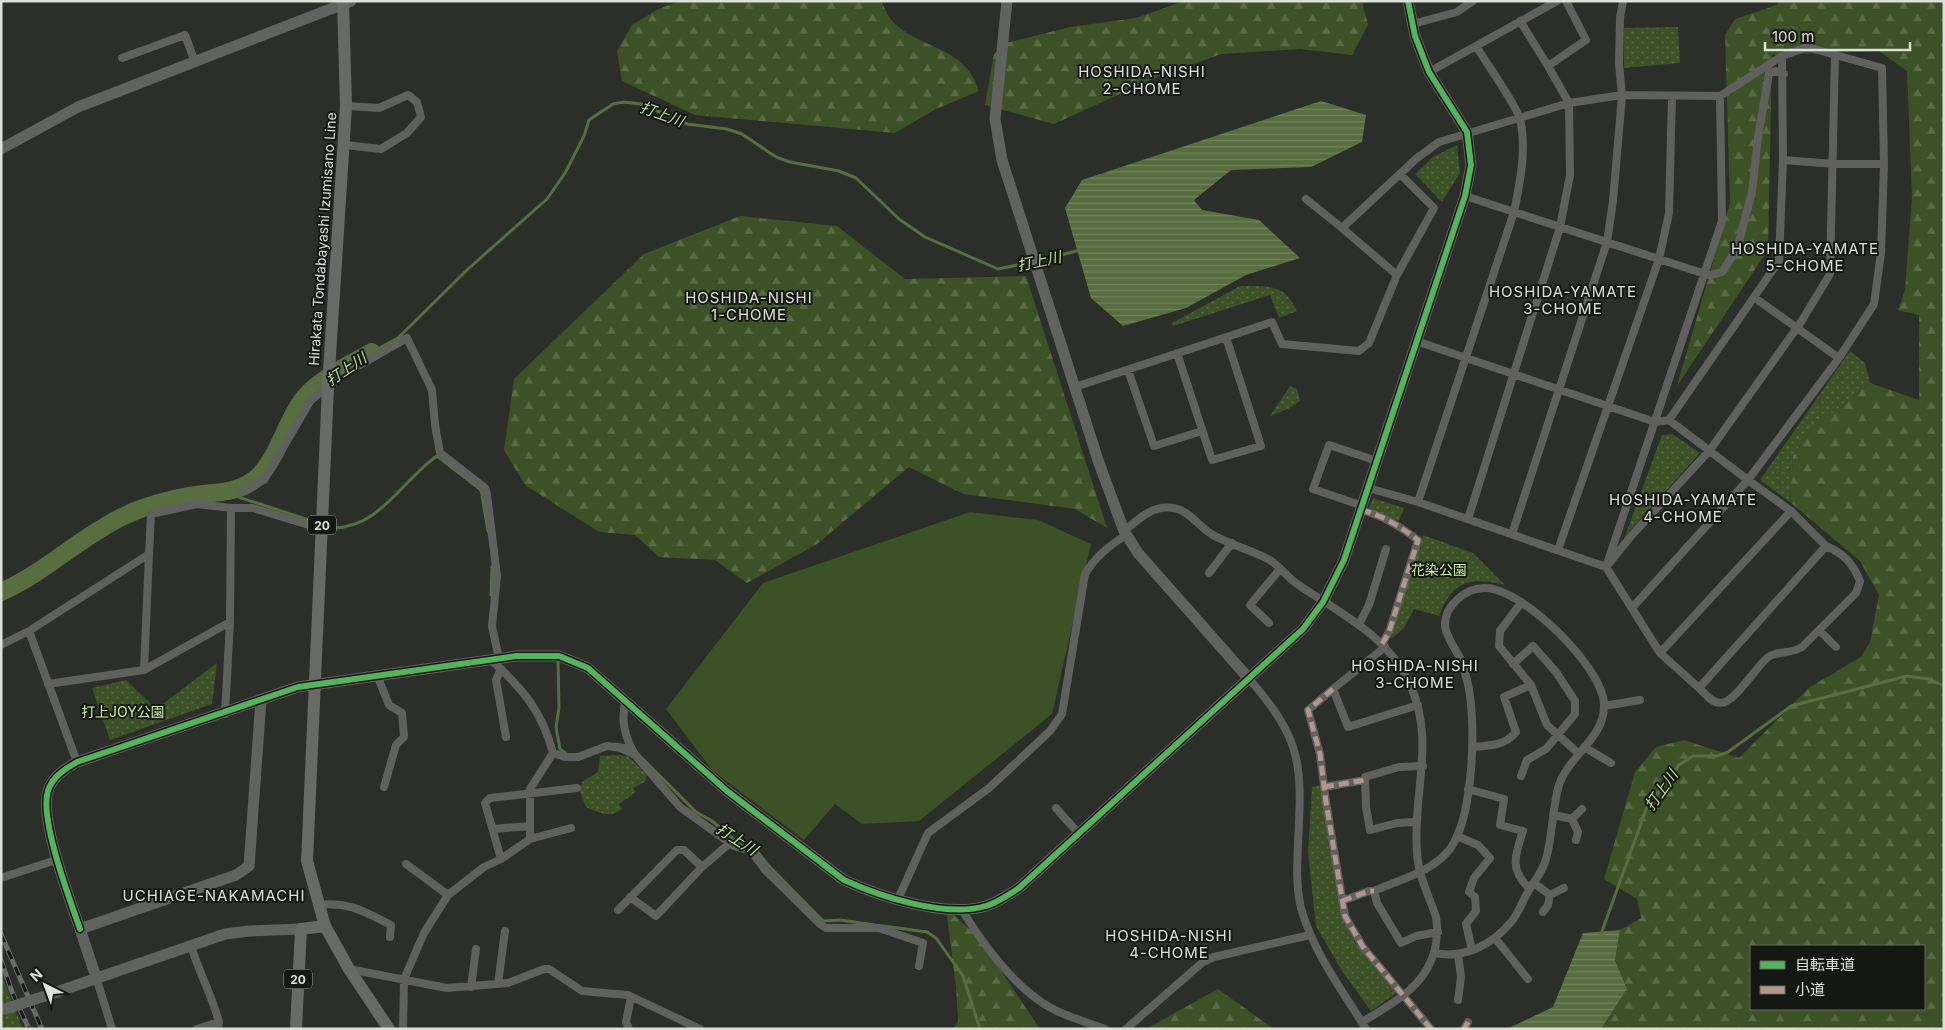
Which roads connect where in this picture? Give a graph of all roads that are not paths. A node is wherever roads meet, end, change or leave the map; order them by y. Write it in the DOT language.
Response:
graph roads {
  1 [pos="1007,1"];
  2 [pos="1408,1"];
  3 [pos="1472,1"];
  4 [pos="1556,1"];
  5 [pos="1566,1"];
  6 [pos="1622,1"];
  7 [pos="346,2"];
  8 [pos="1520,21"];
  9 [pos="1413,24"];
  10 [pos="1476,46"];
  11 [pos="1836,54"];
  12 [pos="1782,56"];
  13 [pos="122,58"];
  14 [pos="195,62"];
  15 [pos="1548,66"];
  16 [pos="1428,72"];
  17 [pos="1784,74"];
  18 [pos="1622,95"];
  19 [pos="1672,96"];
  20 [pos="1720,96"];
  21 [pos="1569,103"];
  22 [pos="346,106"];
  23 [pos="1520,118"];
  24 [pos="1467,132"];
  25 [pos="344,145"];
  26 [pos="1,149"];
  27 [pos="1783,160"];
  28 [pos="1834,164"];
  29 [pos="1884,164"];
  30 [pos="1400,174"];
  31 [pos="1465,196"];
  32 [pos="1306,199"];
  33 [pos="1514,212"];
  34 [pos="1560,227"];
  35 [pos="1342,228"];
  36 [pos="1606,242"];
  37 [pos="1659,259"];
  38 [pos="1705,274"];
  39 [pos="1397,275"];
  40 [pos="1755,298"];
  41 [pos="1797,328"];
  42 [pos="1226,337"];
  43 [pos="1416,341"];
  44 [pos="1177,353"];
  45 [pos="1465,358"];
  46 [pos="1839,358"];
  47 [pos="1128,370"];
  48 [pos="1514,374"];
  49 [pos="328,387"];
  50 [pos="1075,387"];
  51 [pos="1558,389"];
  52 [pos="1608,406"];
  53 [pos="1669,420"];
  54 [pos="1655,422"];
  55 [pos="1202,431"];
  56 [pos="1710,450"];
  57 [pos="1377,461"];
  58 [pos="1748,480"];
  59 [pos="1368,488"];
  60 [pos="242,491"];
  61 [pos="1418,502"];
  62 [pos="231,508"];
  63 [pos="1362,508"];
  64 [pos="1790,511"];
  65 [pos="1468,519"];
  66 [pos="322,529"];
  67 [pos="1125,533"];
  68 [pos="1512,534"];
  69 [pos="1232,543"];
  70 [pos="1826,546"];
  71 [pos="1386,549"];
  72 [pos="1558,550"];
  73 [pos="150,554"];
  74 [pos="1606,567"];
  75 [pos="1280,569"];
  76 [pos="1210,573"];
  77 [pos="1323,602"];
  78 [pos="1521,604"];
  79 [pos="1632,608"];
  80 [pos="230,622"];
  81 [pos="1269,623"];
  82 [pos="1359,624"];
  83 [pos="1819,630"];
  84 [pos="29,631"];
  85 [pos="1,645"];
  86 [pos="1384,646"];
  87 [pos="1836,647"];
  88 [pos="1660,653"];
  89 [pos="497,663"];
  90 [pos="1513,664"];
  91 [pos="144,670"];
  92 [pos="377,675"];
  93 [pos="1250,680"];
  94 [pos="48,684"];
  95 [pos="316,684"];
  96 [pos="1531,685"];
  97 [pos="1699,688"];
  98 [pos="1333,689"];
  99 [pos="261,700"];
  100 [pos="626,700"];
  101 [pos="1640,700"];
  102 [pos="1418,705"];
  103 [pos="1604,706"];
  104 [pos="225,714"];
  105 [pos="1556,736"];
  106 [pos="506,737"];
  107 [pos="1472,747"];
  108 [pos="1584,747"];
  109 [pos="553,753"];
  110 [pos="1578,753"];
  111 [pos="635,755"];
  112 [pos="77,762"];
  113 [pos="1611,763"];
  114 [pos="1424,766"];
  115 [pos="1522,776"];
  116 [pos="1365,780"];
  117 [pos="384,787"];
  118 [pos="1324,787"];
  119 [pos="577,788"];
  120 [pos="1468,789"];
  121 [pos="530,794"];
  122 [pos="1056,808"];
  123 [pos="1582,810"];
  124 [pos="1554,815"];
  125 [pos="1572,819"];
  126 [pos="1416,822"];
  127 [pos="530,826"];
  128 [pos="571,828"];
  129 [pos="492,829"];
  130 [pos="1080,834"];
  131 [pos="1457,836"];
  132 [pos="530,840"];
  133 [pos="1576,840"];
  134 [pos="730,843"];
  135 [pos="501,859"];
  136 [pos="56,860"];
  137 [pos="406,864"];
  138 [pos="702,867"];
  139 [pos="1420,872"];
  140 [pos="1,878"];
  141 [pos="1532,886"];
  142 [pos="1564,888"];
  143 [pos="1374,891"];
  144 [pos="448,895"];
  145 [pos="1550,895"];
  146 [pos="630,897"];
  147 [pos="898,899"];
  148 [pos="1342,901"];
  149 [pos="318,906"];
  150 [pos="618,910"];
  151 [pos="962,910"];
  152 [pos="1543,912"];
  153 [pos="325,926"];
  154 [pos="80,929"];
  155 [pos="301,929"];
  156 [pos="505,931"];
  157 [pos="1438,932"];
  158 [pos="1310,935"];
  159 [pos="390,937"];
  160 [pos="1496,938"];
  161 [pos="191,946"];
  162 [pos="476,949"];
  163 [pos="1472,950"];
  164 [pos="1434,953"];
  165 [pos="1458,954"];
  166 [pos="919,966"];
  167 [pos="349,969"];
  168 [pos="96,978"];
  169 [pos="404,979"];
  170 [pos="1528,979"];
  171 [pos="498,984"];
  172 [pos="471,987"];
  173 [pos="1403,996"];
  174 [pos="632,997"];
  175 [pos="1458,1000"];
  176 [pos="3,1010"];
  177 [pos="219,1025"];
  178 [pos="1364,1026"];
  179 [pos="112,1029"];
  180 [pos="197,1029"];
  181 [pos="296,1029"];
  182 [pos="389,1029"];
  183 [pos="403,1029"];
  184 [pos="629,1029"];
  185 [pos="700,1029"];
  186 [pos="1105,1029"];
  187 [pos="1126,1029"];
  188 [pos="1431,1029"];
  1 -- 50 [label="street"];
  2 -- 9 [label="street"];
  3 -- 9 [label="street"];
  4 -- 8 [label="street"];
  5 -- 15 [label="street"];
  6 -- 18 [label="street"];
  7 -- 14 [label="street"];
  7 -- 22 [label="main road, Hirakata Tondabayashi Izumisano Line / 20"];
  8 -- 10 [label="street"];
  8 -- 15 [label="street"];
  9 -- 16 [label="street"];
  10 -- 16 [label="street"];
  10 -- 23 [label="street"];
  11 -- 12 [label="street"];
  11 -- 28 [label="street"];
  11 -- 29 [label="street"];
  12 -- 17 [label="street"];
  12 -- 20 [label="street"];
  13 -- 14 [label="street"];
  14 -- 26 [label="street"];
  15 -- 21 [label="street"];
  16 -- 24 [label="street"];
  17 -- 27 [label="street"];
  17 -- 38 [label="street"];
  18 -- 19 [label="street"];
  18 -- 21 [label="street"];
  18 -- 36 [label="street"];
  19 -- 20 [label="street"];
  19 -- 37 [label="street"];
  20 -- 38 [label="street"];
  21 -- 23 [label="street"];
  21 -- 34 [label="street"];
  22 -- 25 [label="main road, Hirakata Tondabayashi Izumisano Line / 20"];
  22 -- 25 [label="street"];
  23 -- 24 [label="street"];
  23 -- 33 [label="street"];
  24 -- 30 [label="street"];
  24 -- 31 [label="street"];
  25 -- 49 [label="main road, Hirakata Tondabayashi Izumisano Line / 20"];
  27 -- 28 [label="street"];
  27 -- 40 [label="street"];
  28 -- 29 [label="street"];
  28 -- 41 [label="street"];
  29 -- 46 [label="street"];
  30 -- 35 [label="street"];
  30 -- 39 [label="street"];
  31 -- 33 [label="street"];
  31 -- 43 [label="street"];
  32 -- 35 [label="street"];
  33 -- 34 [label="street"];
  33 -- 45 [label="street"];
  34 -- 36 [label="street"];
  34 -- 48 [label="street"];
  35 -- 39 [label="street"];
  36 -- 37 [label="street"];
  36 -- 51 [label="street"];
  37 -- 38 [label="street"];
  37 -- 52 [label="street"];
  38 -- 54 [label="street"];
  39 -- 42 [label="street"];
  40 -- 41 [label="street"];
  40 -- 53 [label="street"];
  41 -- 46 [label="street"];
  41 -- 56 [label="street"];
  42 -- 44 [label="street"];
  42 -- 55 [label="street"];
  43 -- 45 [label="street"];
  43 -- 57 [label="street"];
  44 -- 47 [label="street"];
  44 -- 55 [label="street"];
  45 -- 48 [label="street"];
  45 -- 61 [label="street"];
  46 -- 58 [label="street"];
  47 -- 50 [label="street"];
  47 -- 55 [label="street"];
  48 -- 51 [label="street"];
  48 -- 65 [label="street"];
  49 -- 60 [label="street"];
  49 -- 66 [label="main road, Hirakata Tondabayashi Izumisano Line / 20"];
  49 -- 89 [label="street"];
  50 -- 67 [label="street"];
  51 -- 52 [label="street"];
  51 -- 68 [label="street"];
  52 -- 54 [label="street"];
  52 -- 72 [label="street"];
  53 -- 54 [label="street"];
  53 -- 56 [label="street"];
  54 -- 74 [label="street"];
  56 -- 58 [label="street"];
  56 -- 74 [label="street"];
  57 -- 59 [label="street"];
  57 -- 63 [label="street"];
  58 -- 64 [label="street"];
  58 -- 79 [label="street"];
  59 -- 61 [label="street"];
  59 -- 63 [label="street"];
  61 -- 65 [label="street"];
  62 -- 66 [label="street"];
  62 -- 73 [label="street"];
  62 -- 80 [label="street"];
  63 -- 77 [label="street"];
  63 -- 86 [label="street"];
  64 -- 70 [label="street"];
  64 -- 88 [label="street"];
  65 -- 68 [label="street"];
  66 -- 95 [label="main road, Hirakata Tondabayashi Izumisano Line / 20"];
  67 -- 69 [label="street"];
  67 -- 93 [label="street"];
  67 -- 147 [label="street"];
  68 -- 72 [label="street"];
  69 -- 75 [label="street"];
  69 -- 76 [label="street"];
  70 -- 83 [label="street"];
  70 -- 97 [label="street"];
  71 -- 82 [label="street"];
  72 -- 74 [label="street"];
  73 -- 84 [label="street"];
  73 -- 91 [label="street"];
  74 -- 79 [label="street"];
  75 -- 77 [label="street"];
  75 -- 81 [label="street"];
  77 -- 82 [label="street"];
  77 -- 93 [label="street"];
  78 -- 90 [label="street"];
  78 -- 103 [label="street"];
  78 -- 107 [label="street"];
  79 -- 88 [label="street"];
  80 -- 91 [label="street"];
  80 -- 104 [label="street"];
  82 -- 86 [label="street"];
  83 -- 87 [label="street"];
  83 -- 97 [label="street"];
  84 -- 85 [label="street"];
  84 -- 94 [label="street"];
  86 -- 98 [label="street"];
  86 -- 102 [label="street"];
  88 -- 97 [label="street"];
  89 -- 92 [label="street"];
  89 -- 100 [label="street"];
  89 -- 106 [label="street"];
  89 -- 109 [label="street"];
  90 -- 96 [label="street"];
  90 -- 105 [label="street"];
  91 -- 94 [label="street"];
  92 -- 95 [label="street"];
  92 -- 117 [label="street"];
  93 -- 130 [label="street"];
  93 -- 158 [label="street"];
  94 -- 112 [label="street"];
  95 -- 99 [label="street"];
  95 -- 149 [label="main road, Hirakata Tondabayashi Izumisano Line / 20"];
  96 -- 105 [label="street"];
  96 -- 107 [label="street"];
  98 -- 102 [label="street"];
  98 -- 118 [label="street"];
  99 -- 104 [label="street"];
  99 -- 154 [label="street"];
  100 -- 111 [label="street"];
  100 -- 147 [label="street"];
  101 -- 103 [label="street"];
  102 -- 114 [label="street"];
  103 -- 108 [label="street"];
  104 -- 112 [label="street"];
  105 -- 110 [label="street"];
  105 -- 115 [label="street"];
  107 -- 120 [label="street"];
  108 -- 110 [label="street"];
  108 -- 113 [label="street"];
  109 -- 111 [label="street"];
  109 -- 121 [label="street"];
  110 -- 124 [label="street"];
  111 -- 134 [label="street"];
  112 -- 136 [label="street"];
  114 -- 116 [label="street"];
  114 -- 126 [label="street"];
  116 -- 118 [label="street"];
  116 -- 126 [label="street"];
  118 -- 148 [label="street"];
  119 -- 121 [label="street"];
  120 -- 131 [label="street"];
  120 -- 141 [label="street"];
  121 -- 127 [label="street"];
  121 -- 129 [label="street"];
  122 -- 130 [label="street"];
  123 -- 125 [label="street"];
  124 -- 125 [label="street"];
  124 -- 141 [label="street"];
  125 -- 133 [label="street"];
  126 -- 139 [label="street"];
  127 -- 129 [label="street"];
  127 -- 132 [label="street"];
  128 -- 132 [label="street"];
  129 -- 135 [label="street"];
  130 -- 151 [label="street"];
  131 -- 139 [label="street"];
  131 -- 163 [label="street"];
  132 -- 135 [label="street"];
  134 -- 138 [label="street"];
  134 -- 166 [label="street"];
  135 -- 144 [label="street"];
  136 -- 140 [label="street"];
  136 -- 154 [label="street"];
  137 -- 144 [label="street"];
  138 -- 146 [label="street"];
  138 -- 146 [label="street"];
  139 -- 143 [label="street"];
  139 -- 157 [label="street"];
  141 -- 145 [label="street"];
  141 -- 160 [label="street"];
  142 -- 145 [label="street"];
  143 -- 148 [label="street"];
  143 -- 157 [label="street"];
  144 -- 169 [label="street"];
  145 -- 152 [label="street"];
  146 -- 150 [label="street"];
  147 -- 151 [label="street"];
  148 -- 173 [label="street"];
  149 -- 153 [label="main road, Hirakata Tondabayashi Izumisano Line / 20"];
  149 -- 159 [label="street"];
  151 -- 186 [label="street"];
  153 -- 155 [label="main road"];
  153 -- 167 [label="main road, Hirakata Tondabayashi Izumisano Line / 20"];
  154 -- 168 [label="street"];
  155 -- 161 [label="street"];
  155 -- 181 [label="main road, 20"];
  156 -- 171 [label="street"];
  157 -- 164 [label="street"];
  158 -- 178 [label="street"];
  158 -- 187 [label="street"];
  160 -- 163 [label="street"];
  160 -- 170 [label="street"];
  161 -- 168 [label="street"];
  161 -- 177 [label="street"];
  162 -- 172 [label="street"];
  163 -- 165 [label="street"];
  164 -- 165 [label="street"];
  164 -- 173 [label="street"];
  165 -- 175 [label="street"];
  167 -- 169 [label="street"];
  167 -- 182 [label="main road, Hirakata Tondabayashi Izumisano Line / 20"];
  168 -- 176 [label="street, bridge"];
  168 -- 179 [label="street"];
  169 -- 172 [label="street"];
  169 -- 183 [label="street"];
  171 -- 172 [label="street"];
  171 -- 174 [label="street"];
  173 -- 178 [label="street"];
  173 -- 188 [label="street"];
  174 -- 184 [label="street"];
  174 -- 185 [label="street"];
  177 -- 180 [label="street"];
}
